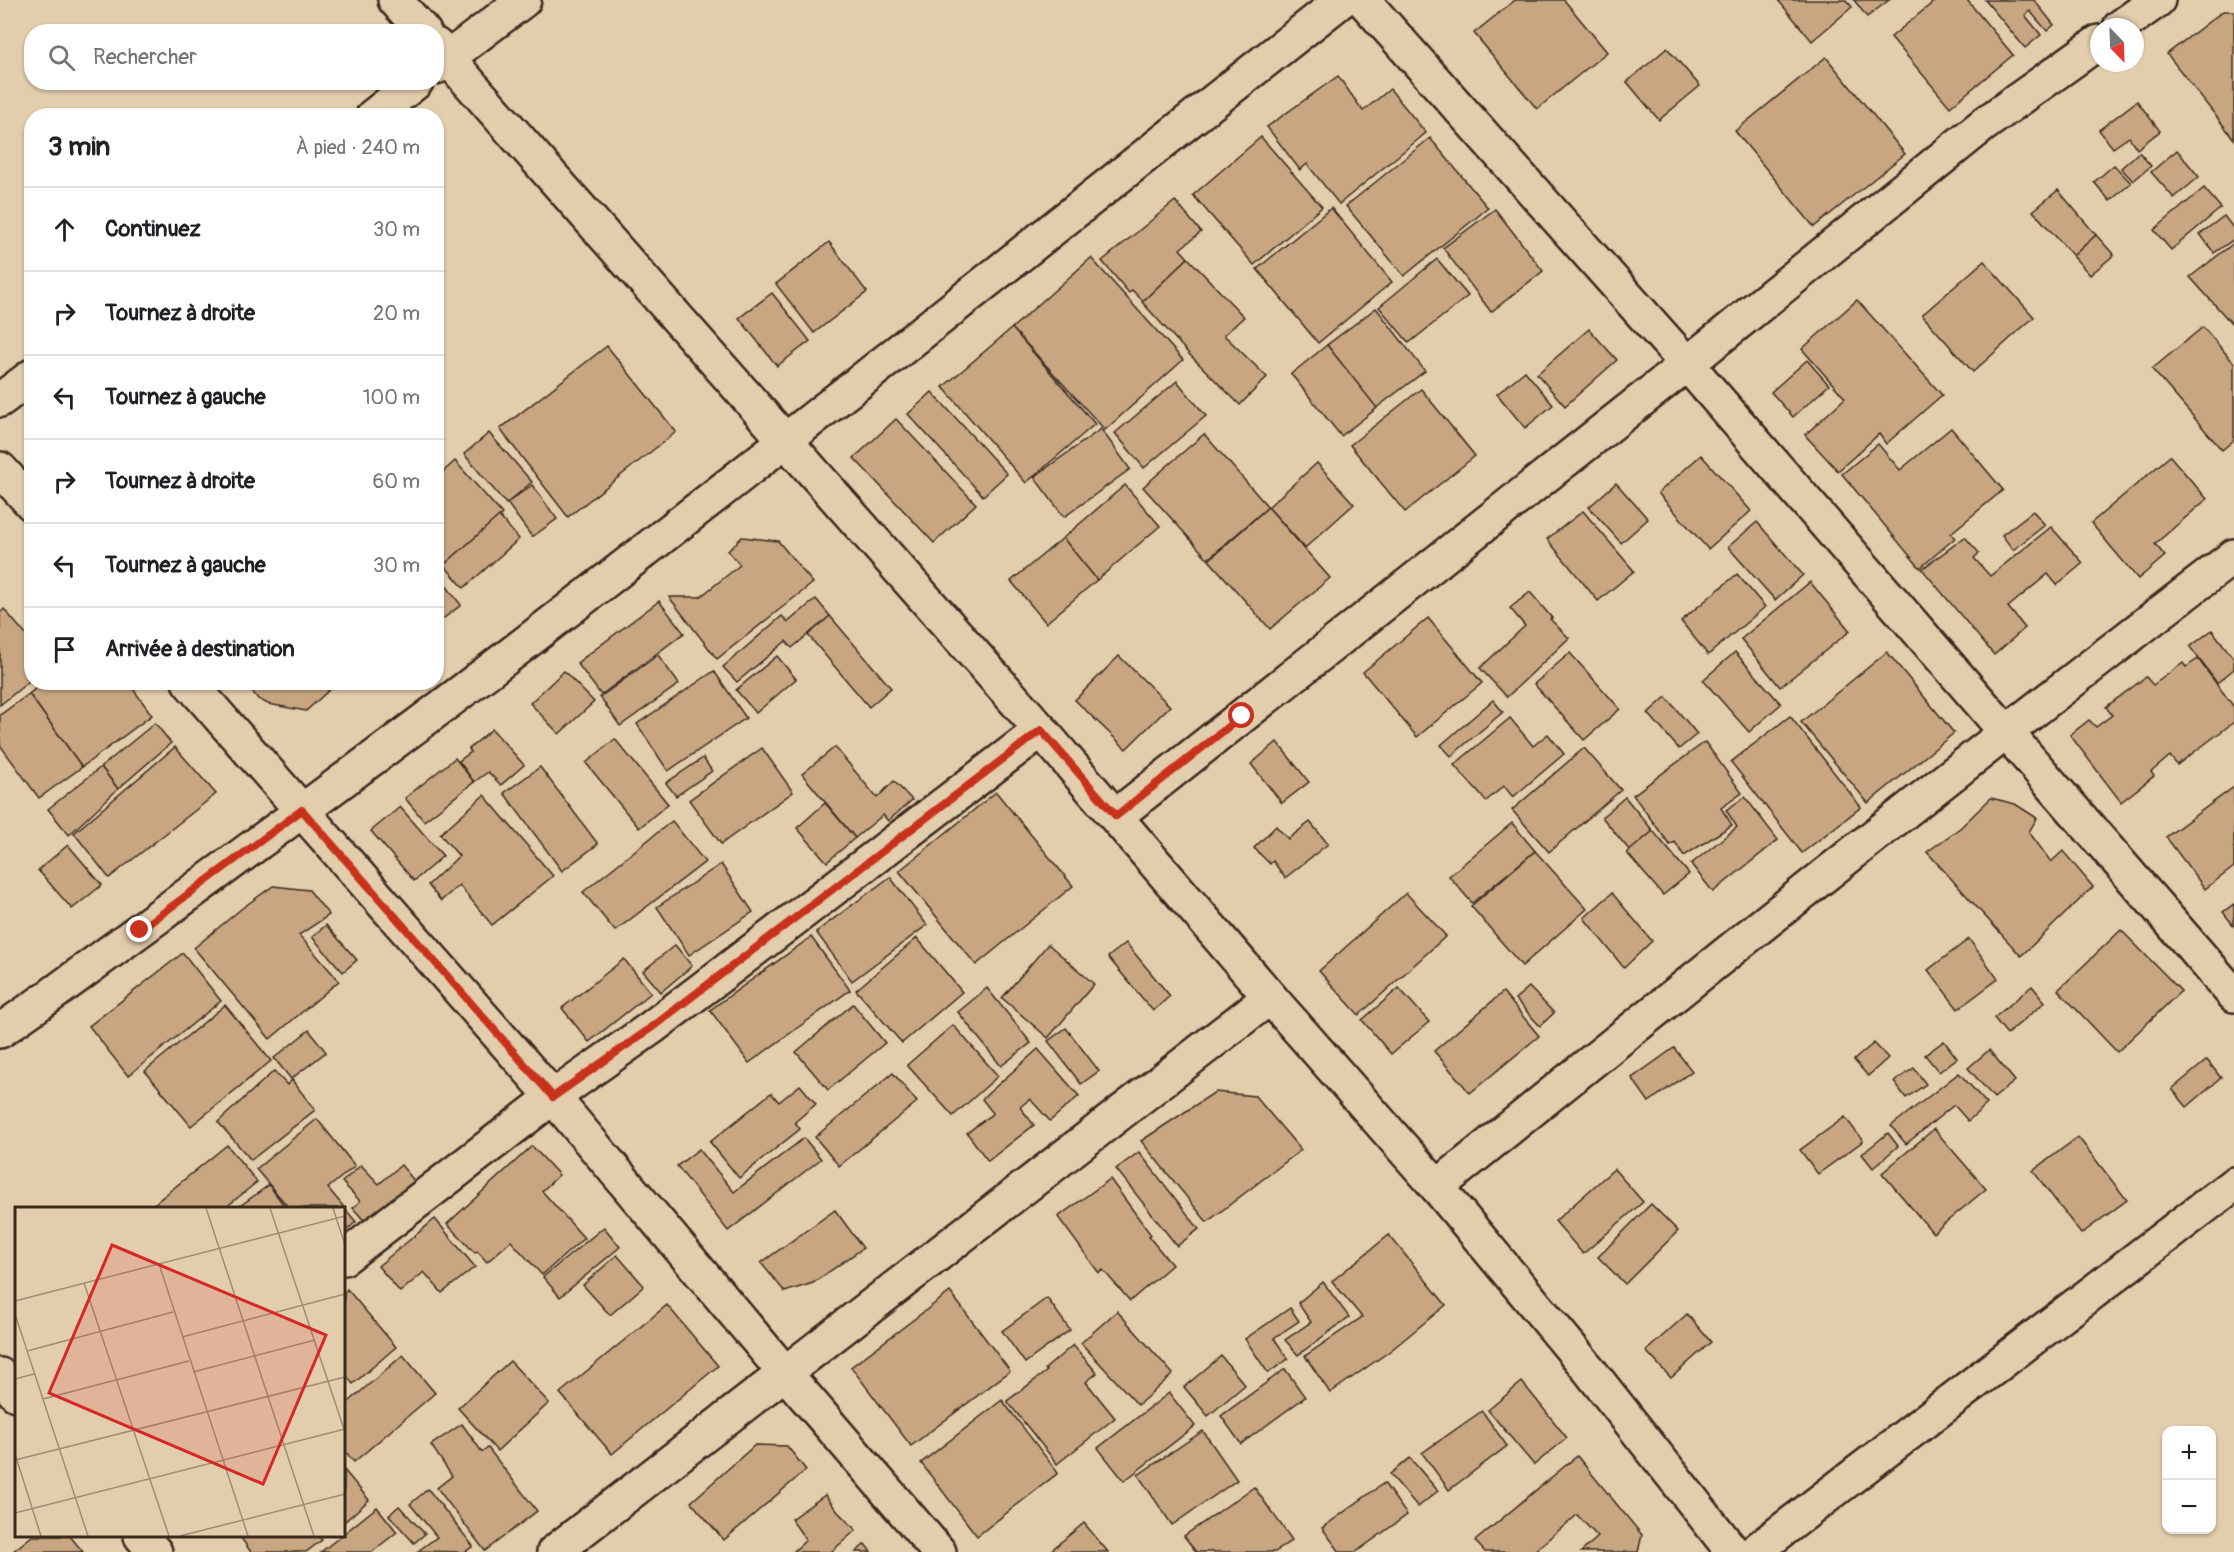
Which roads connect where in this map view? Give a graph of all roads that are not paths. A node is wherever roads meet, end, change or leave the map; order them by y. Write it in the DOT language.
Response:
graph roads {
  1 [pos="395,0"];
  2 [pos="524,0"];
  3 [pos="1342,0"];
  4 [pos="1363,0"];
  5 [pos="2158,0"];
  6 [pos="2133,18"];
  7 [pos="417,24"];
  8 [pos="2090,48"];
  9 [pos="444,54"];
  10 [pos="444,61"];
  11 [pos="406,90"];
  12 [pos="383,108"];
  13 [pos="1687,364"];
  14 [pos="24,382"];
  15 [pos="0,400"];
  16 [pos="786,441"];
  17 [pos="0,469"];
  18 [pos="24,495"];
  19 [pos="2234,556"];
  20 [pos="196,690"];
  21 [pos="1041,730"];
  22 [pos="2006,730"];
  23 [pos="302,810"];
  24 [pos="1116,816"];
  25 [pos="2234,995"];
  26 [pos="1270,997"];
  27 [pos="0,1031"];
  28 [pos="553,1097"];
  29 [pos="2234,1184"];
  30 [pos="1437,1186"];
  31 [pos="345,1257"];
  32 [pos="785,1373"];
  33 [pos="0,1375"];
  34 [pos="15,1393"];
  35 [pos="142,1537"];
  36 [pos="155,1552"];
  37 [pos="554,1552"];
  38 [pos="939,1552"];
  39 [pos="1733,1552"];
  40 [pos="1754,1552"];
  1 -- 7 [label="street"];
  2 -- 9 [label="street"];
  3 -- 16 [label="street"];
  4 -- 13 [label="street"];
  5 -- 6 [label="street"];
  8 -- 13 [label="street"];
  10 -- 16 [label="street"];
  11 -- 12 [label="street"];
  13 -- 22 [label="street"];
  13 -- 24 [label="street"];
  14 -- 15 [label="street"];
  16 -- 21 [label="street"];
  16 -- 23 [label="street"];
  17 -- 18 [label="street"];
  19 -- 22 [label="street"];
  20 -- 23 [label="street"];
  21 -- 24 [label="street"];
  21 -- 28 [label="street"];
  22 -- 25 [label="street"];
  22 -- 30 [label="street"];
  23 -- 27 [label="street"];
  23 -- 28 [label="street"];
  24 -- 26 [label="street"];
  26 -- 30 [label="street"];
  26 -- 32 [label="street"];
  28 -- 31 [label="street"];
  28 -- 32 [label="street"];
  29 -- 40 [label="street"];
  30 -- 39 [label="street"];
  32 -- 37 [label="street"];
  32 -- 38 [label="street"];
  33 -- 34 [label="street"];
  35 -- 36 [label="street"];
}
